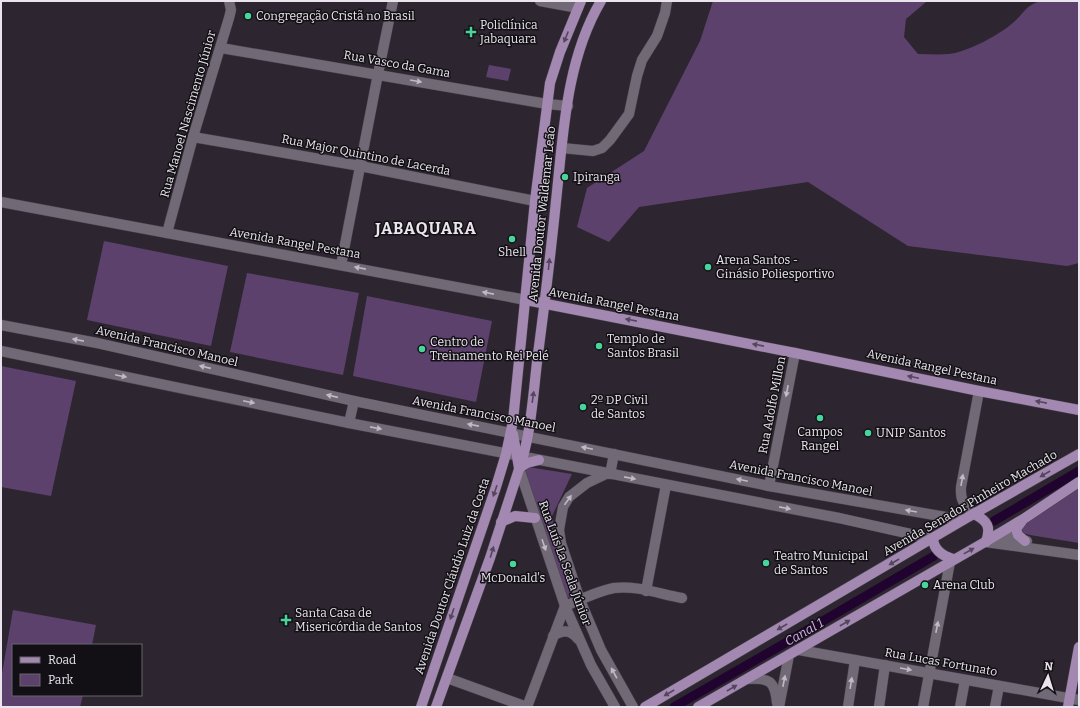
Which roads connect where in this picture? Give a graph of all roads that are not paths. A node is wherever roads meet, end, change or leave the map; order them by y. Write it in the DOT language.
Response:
graph roads {
  1 [pos="229,1"];
  2 [pos="393,1"];
  3 [pos="540,1"];
  4 [pos="601,1"];
  5 [pos="667,1"];
  6 [pos="580,5"];
  7 [pos="221,48"];
  8 [pos="378,74"];
  9 [pos="547,104"];
  10 [pos="568,106"];
  11 [pos="193,137"];
  12 [pos="562,148"];
  13 [pos="360,166"];
  14 [pos="535,201"];
  15 [pos="1,202"];
  16 [pos="167,233"];
  17 [pos="341,265"];
  18 [pos="526,300"];
  19 [pos="545,303"];
  20 [pos="1,325"];
  21 [pos="1,351"];
  22 [pos="795,353"];
  23 [pos="979,391"];
  24 [pos="353,402"];
  25 [pos="1079,410"];
  26 [pos="349,421"];
  27 [pos="512,433"];
  28 [pos="528,436"];
  29 [pos="1079,454"];
  30 [pos="515,455"];
  31 [pos="614,455"];
  32 [pos="539,460"];
  33 [pos="519,468"];
  34 [pos="610,472"];
  35 [pos="1079,482"];
  36 [pos="666,485"];
  37 [pos="769,486"];
  38 [pos="974,514"];
  39 [pos="535,518"];
  40 [pos="1025,518"];
  41 [pos="963,520"];
  42 [pos="501,522"];
  43 [pos="994,532"];
  44 [pos="933,539"];
  45 [pos="1025,541"];
  46 [pos="985,542"];
  47 [pos="1079,548"];
  48 [pos="1079,555"];
  49 [pos="952,561"];
  50 [pos="646,591"];
  51 [pos="682,598"];
  52 [pos="580,600"];
  53 [pos="565,606"];
  54 [pos="553,636"];
  55 [pos="580,642"];
  56 [pos="1079,647"];
  57 [pos="799,650"];
  58 [pos="789,655"];
  59 [pos="855,660"];
  60 [pos="885,665"];
  61 [pos="929,673"];
  62 [pos="447,678"];
  63 [pos="748,679"];
  64 [pos="965,680"];
  65 [pos="999,686"];
  66 [pos="1072,702"];
  67 [pos="421,707"];
  68 [pos="436,707"];
  69 [pos="527,707"];
  70 [pos="615,707"];
  71 [pos="633,707"];
  72 [pos="645,707"];
  73 [pos="698,707"];
  74 [pos="778,707"];
  75 [pos="848,707"];
  76 [pos="879,707"];
  77 [pos="923,707"];
  78 [pos="960,707"];
  79 [pos="995,707"];
  1 -- 7 [label="street, Rua Manoel Nascimento Júnior"];
  2 -- 8 [label="street"];
  3 -- 6 [label="street"];
  4 -- 10 [label="main road, Avenida Doutor Waldemar Leão"];
  5 -- 12 [label="street"];
  6 -- 9 [label="main road, Avenida Doutor Waldemar Leão, one-way"];
  7 -- 8 [label="street, Rua Vasco da Gama"];
  7 -- 11 [label="street, Rua Manoel Nascimento Júnior"];
  8 -- 9 [label="street, Rua Vasco da Gama, one-way"];
  8 -- 13 [label="street"];
  9 -- 10 [label="street, Rua Vasco da Gama"];
  9 -- 14 [label="main road, Avenida Doutor Waldemar Leão"];
  10 -- 12 [label="main road, Avenida Doutor Waldemar Leão"];
  11 -- 13 [label="street, Rua Major Quintino de Lacerda"];
  11 -- 16 [label="street, Rua Manoel Nascimento Júnior"];
  19 -- 12 [label="main road, Avenida Doutor Waldemar Leão, one-way"];
  13 -- 14 [label="street, Rua Major Quintino de Lacerda"];
  13 -- 17 [label="street"];
  14 -- 18 [label="main road, Avenida Doutor Waldemar Leão"];
  15 -- 16 [label="street, Avenida Rangel Pestana"];
  16 -- 17 [label="street, Avenida Rangel Pestana"];
  18 -- 17 [label="street, Avenida Rangel Pestana, one-way"];
  18 -- 19 [label="main road, Avenida Rangel Pestana"];
  18 -- 27 [label="main road, Avenida Doutor Waldemar Leão"];
  22 -- 19 [label="main road, Avenida Rangel Pestana, one-way"];
  28 -- 19 [label="main road, Avenida Doutor Waldemar Leão, one-way"];
  24 -- 20 [label="street, Avenida Francisco Manoel, one-way"];
  21 -- 26 [label="street, one-way"];
  23 -- 22 [label="main road, Avenida Rangel Pestana, one-way"];
  22 -- 37 [label="street, Rua Adolfo Millon, one-way"];
  25 -- 23 [label="main road, Avenida Rangel Pestana, one-way"];
  38 -- 23 [label="street, one-way"];
  24 -- 26 [label="street"];
  27 -- 24 [label="street, Avenida Francisco Manoel, one-way"];
  26 -- 30 [label="street, one-way"];
  27 -- 28 [label="street, Avenida Francisco Manoel"];
  27 -- 30 [label="main road, Avenida Doutor Waldemar Leão"];
  28 -- 30 [label="main road, Avenida Doutor Waldemar Leão"];
  31 -- 28 [label="street, Avenida Francisco Manoel, one-way"];
  29 -- 38 [label="main road, Avenida Senador Pinheiro Machado, one-way"];
  30 -- 32 [label="street"];
  30 -- 33 [label="main road"];
  30 -- 67 [label="main road, Avenida Doutor Cláudio Luiz da Costa, one-way"];
  31 -- 34 [label="street"];
  37 -- 31 [label="street, Avenida Francisco Manoel, one-way"];
  32 -- 33 [label="main road"];
  32 -- 34 [label="street"];
  33 -- 39 [label="street, Rua Luís La Scala Júnior"];
  33 -- 42 [label="main road"];
  34 -- 36 [label="street, one-way"];
  52 -- 34 [label="street, Rua Luís La Scala Júnior, one-way"];
  35 -- 40 [label="main road"];
  36 -- 44 [label="street, one-way"];
  36 -- 50 [label="street"];
  41 -- 37 [label="street, Avenida Francisco Manoel, one-way"];
  38 -- 41 [label="main road, Avenida Senador Pinheiro Machado"];
  38 -- 43 [label="main road"];
  39 -- 42 [label="main road"];
  39 -- 53 [label="street, Rua Luís La Scala Júnior, one-way"];
  40 -- 43 [label="main road"];
  40 -- 45 [label="main road"];
  41 -- 44 [label="main road, Avenida Senador Pinheiro Machado"];
  62 -- 42 [label="main road, one-way"];
  43 -- 45 [label="street"];
  43 -- 46 [label="main road"];
  44 -- 49 [label="main road"];
  44 -- 72 [label="main road, Avenida Senador Pinheiro Machado, one-way"];
  45 -- 47 [label="street"];
  46 -- 48 [label="street"];
  49 -- 46 [label="main road, one-way"];
  57 -- 49 [label="main road, one-way"];
  61 -- 49 [label="street, one-way"];
  50 -- 51 [label="street"];
  50 -- 52 [label="street"];
  52 -- 53 [label="street"];
  71 -- 52 [label="street, Rua Luís La Scala Júnior, one-way"];
  53 -- 54 [label="street"];
  53 -- 55 [label="street, Rua Luís La Scala Júnior"];
  54 -- 55 [label="street"];
  54 -- 69 [label="street"];
  55 -- 70 [label="street, Rua Luís La Scala Júnior"];
  56 -- 66 [label="main road"];
  57 -- 58 [label="main road"];
  57 -- 59 [label="street, Rua Lucas Fortunato"];
  58 -- 63 [label="main road"];
  74 -- 58 [label="street, one-way"];
  59 -- 60 [label="street, Rua Lucas Fortunato"];
  75 -- 59 [label="street, one-way"];
  60 -- 61 [label="street, Rua Lucas Fortunato, one-way"];
  60 -- 76 [label="street"];
  61 -- 64 [label="street, Rua Lucas Fortunato"];
  61 -- 77 [label="street"];
  62 -- 68 [label="main road"];
  62 -- 69 [label="street"];
  73 -- 63 [label="main road, one-way"];
  63 -- 74 [label="street"];
  64 -- 65 [label="street, Rua Lucas Fortunato"];
  64 -- 78 [label="street"];
  65 -- 66 [label="street, Rua Lucas Fortunato"];
  65 -- 79 [label="street"];
}
